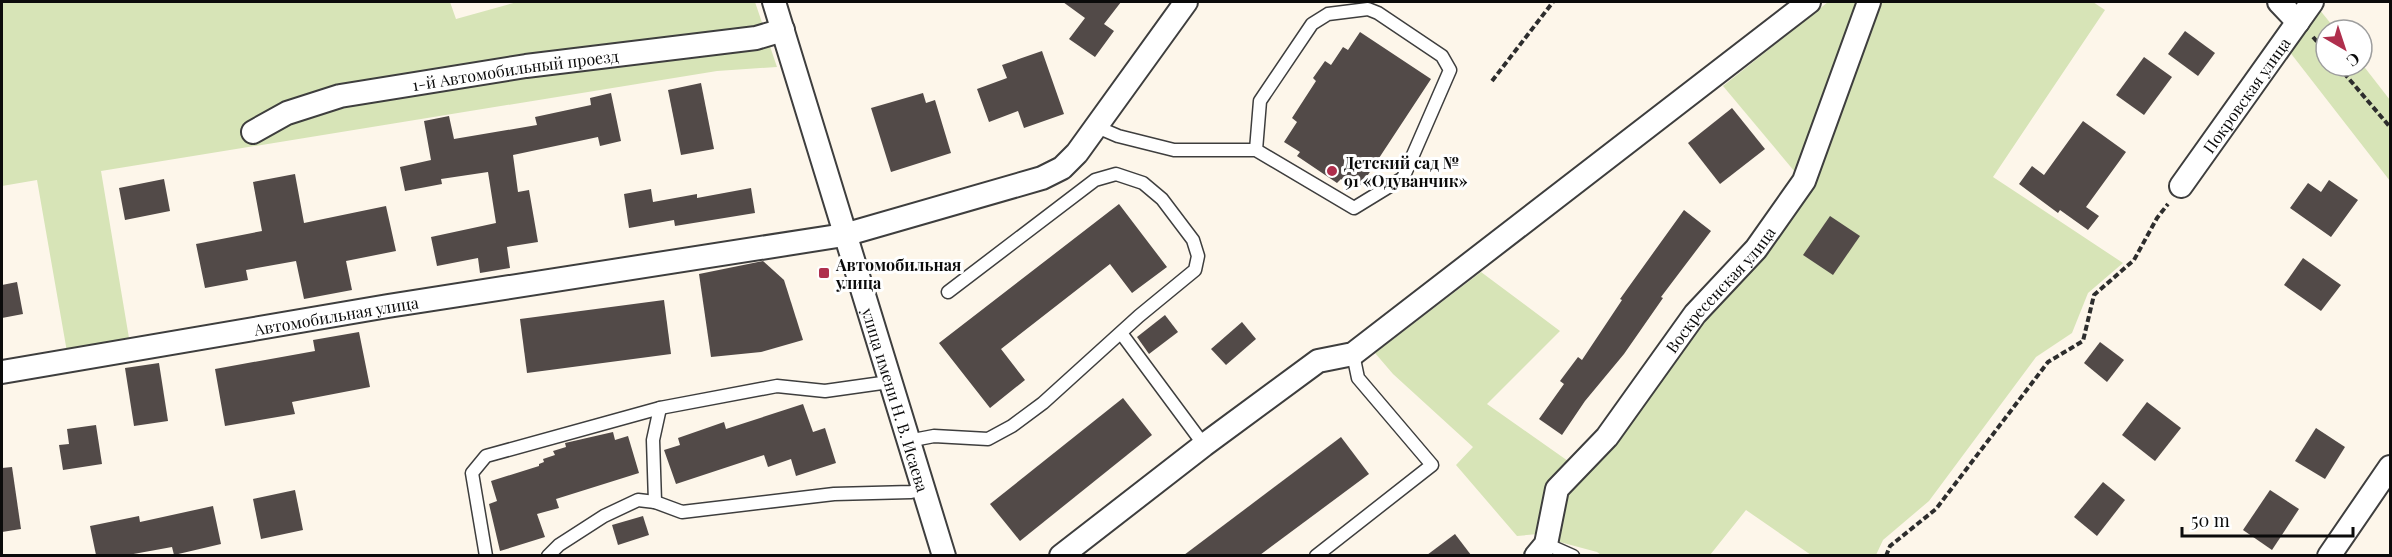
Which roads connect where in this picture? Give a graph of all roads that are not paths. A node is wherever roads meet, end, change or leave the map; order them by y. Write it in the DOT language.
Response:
graph roads {
  1 [pos="774,2"];
  2 [pos="1186,2"];
  3 [pos="1809,2"];
  4 [pos="1869,2"];
  5 [pos="2279,2"];
  6 [pos="2312,2"];
  7 [pos="2298,22"];
  8 [pos="783,30"];
  9 [pos="1097,127"];
  10 [pos="253,132"];
  11 [pos="1256,150"];
  12 [pos="2181,186"];
  13 [pos="844,235"];
  14 [pos="948,292"];
  15 [pos="1121,333"];
  16 [pos="1353,354"];
  17 [pos="2,372"];
  18 [pos="889,382"];
  19 [pos="660,408"];
  20 [pos="908,441"];
  21 [pos="1204,445"];
  22 [pos="2391,467"];
  23 [pos="923,489"];
  24 [pos="655,502"];
  25 [pos="1541,550"];
  26 [pos="486,555"];
  27 [pos="548,555"];
  28 [pos="944,555"];
  29 [pos="1061,555"];
  30 [pos="1316,555"];
  31 [pos="1573,555"];
  32 [pos="2329,555"];
  1 -- 8 [label="street, улица имени Н. В. Исаева"];
  2 -- 9 [label="street, Автомобильная улица"];
  3 -- 16 [label="street"];
  4 -- 25 [label="street, Воскресенская улица"];
  5 -- 7 [label="street"];
  6 -- 7 [label="street, Покровская улица"];
  7 -- 12 [label="street, Покровская улица"];
  8 -- 10 [label="street, 1-й Автомобильный проезд"];
  8 -- 13 [label="street, улица имени Н. В. Исаева"];
  9 -- 11 [label="lane"];
  9 -- 13 [label="street, Автомобильная улица"];
  11 -- 11 [label="lane"];
  13 -- 17 [label="street, Автомобильная улица"];
  13 -- 18 [label="street, улица имени Н. В. Исаева"];
  14 -- 15 [label="lane"];
  15 -- 20 [label="lane"];
  15 -- 21 [label="lane"];
  16 -- 21 [label="street"];
  16 -- 30 [label="lane"];
  18 -- 19 [label="lane"];
  18 -- 20 [label="street, улица имени Н. В. Исаева"];
  19 -- 24 [label="lane"];
  19 -- 26 [label="lane"];
  20 -- 23 [label="street, улица имени Н. В. Исаева"];
  21 -- 29 [label="street"];
  22 -- 32 [label="street"];
  23 -- 24 [label="lane"];
  23 -- 28 [label="street, улица имени Н. В. Исаева"];
  24 -- 27 [label="lane"];
  25 -- 31 [label="lane"];
}
